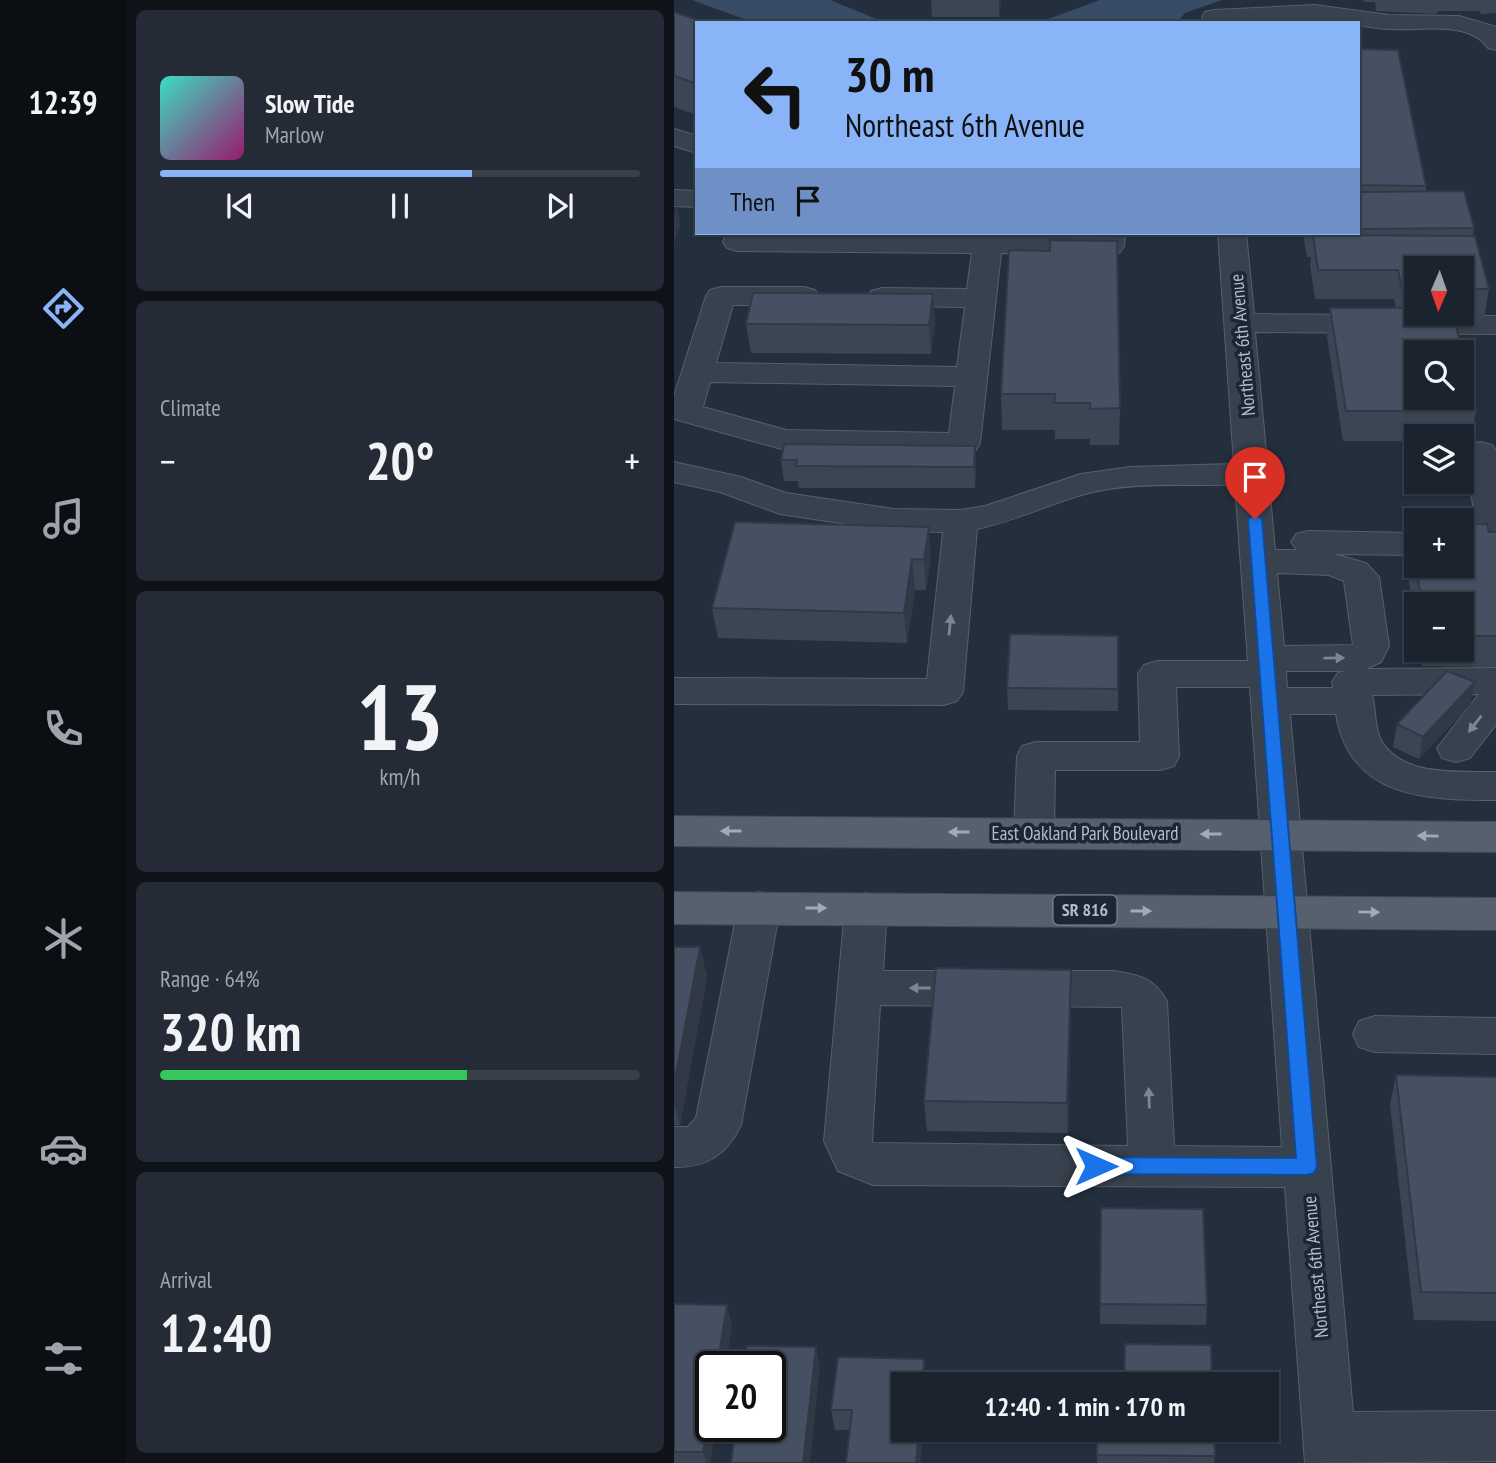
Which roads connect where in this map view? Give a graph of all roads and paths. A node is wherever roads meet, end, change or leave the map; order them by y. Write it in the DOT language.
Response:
graph roads {
  1 [pos="1214,13"];
  2 [pos="1496,43"];
  3 [pos="674,137"];
  4 [pos="695,144"];
  5 [pos="674,198"];
  6 [pos="695,199"];
  7 [pos="1111,235"];
  8 [pos="1232,235"];
  9 [pos="738,237"];
  10 [pos="987,245"];
  11 [pos="721,296"];
  12 [pos="980,298"];
  13 [pos="1241,323"];
  14 [pos="1496,325"];
  15 [pos="697,372"];
  16 [pos="971,377"];
  17 [pos="680,412"];
  18 [pos="1480,452"];
  19 [pos="674,472"];
  20 [pos="1252,474"];
  21 [pos="961,521"];
  22 [pos="1474,541"];
  23 [pos="1404,545"];
  24 [pos="1257,551"];
  25 [pos="1267,678"];
  26 [pos="1440,681"];
  27 [pos="1496,681"];
  28 [pos="674,691"];
  29 [pos="1353,691"];
  30 [pos="1496,702"];
  31 [pos="1395,737"];
  32 [pos="1442,765"];
  33 [pos="1496,786"];
  34 [pos="674,831"];
  35 [pos="1034,833"];
  36 [pos="1279,834"];
  37 [pos="1496,837"];
  38 [pos="674,908"];
  39 [pos="759,908"];
  40 [pos="866,909"];
  41 [pos="1285,911"];
  42 [pos="1496,914"];
  43 [pos="859,988"];
  44 [pos="1375,1034"];
  45 [pos="1496,1036"];
  46 [pos="674,1147"];
  47 [pos="1152,1166"];
  48 [pos="1307,1167"];
  49 [pos="1496,1436"];
  50 [pos="1330,1450"];
  1 -- 2 [label="street"];
  3 -- 4 [label="street"];
  5 -- 6 [label="street"];
  7 -- 10 [label="street"];
  8 -- 13 [label="street, Northeast 6th Avenue"];
  9 -- 10 [label="street"];
  9 -- 11 [label="street"];
  10 -- 12 [label="street"];
  11 -- 12 [label="street"];
  11 -- 15 [label="street"];
  12 -- 16 [label="street"];
  13 -- 14 [label="street"];
  13 -- 20 [label="street, Northeast 6th Avenue"];
  15 -- 16 [label="street"];
  15 -- 17 [label="street"];
  16 -- 17 [label="street"];
  18 -- 22 [label="street"];
  19 -- 21 [label="street"];
  20 -- 21 [label="street"];
  20 -- 24 [label="street, Northeast 6th Avenue"];
  28 -- 21 [label="street, one-way"];
  23 -- 24 [label="street"];
  24 -- 25 [label="street, Northeast 6th Avenue"];
  25 -- 24 [label="street, one-way"];
  25 -- 29 [label="street"];
  25 -- 35 [label="street"];
  25 -- 36 [label="street, Northeast 6th Avenue"];
  26 -- 27 [label="street"];
  26 -- 29 [label="street"];
  26 -- 31 [label="street"];
  29 -- 31 [label="street"];
  30 -- 32 [label="street, one-way"];
  31 -- 32 [label="street"];
  32 -- 33 [label="street"];
  35 -- 34 [label="main road, East Oakland Park Boulevard, one-way"];
  36 -- 35 [label="main road, East Oakland Park Boulevard, one-way"];
  37 -- 36 [label="main road, East Oakland Park Boulevard, one-way"];
  36 -- 41 [label="street, Northeast 6th Avenue"];
  38 -- 39 [label="main road, SR 816"];
  39 -- 40 [label="main road, SR 816, one-way"];
  39 -- 46 [label="street"];
  40 -- 41 [label="main road, SR 816, one-way"];
  40 -- 43 [label="street"];
  41 -- 42 [label="main road, SR 816, one-way"];
  41 -- 48 [label="street, Northeast 6th Avenue"];
  47 -- 43 [label="street, one-way"];
  43 -- 47 [label="street"];
  44 -- 45 [label="street"];
  47 -- 48 [label="street"];
  48 -- 50 [label="street, Northeast 6th Avenue"];
  49 -- 50 [label="street"];
}
